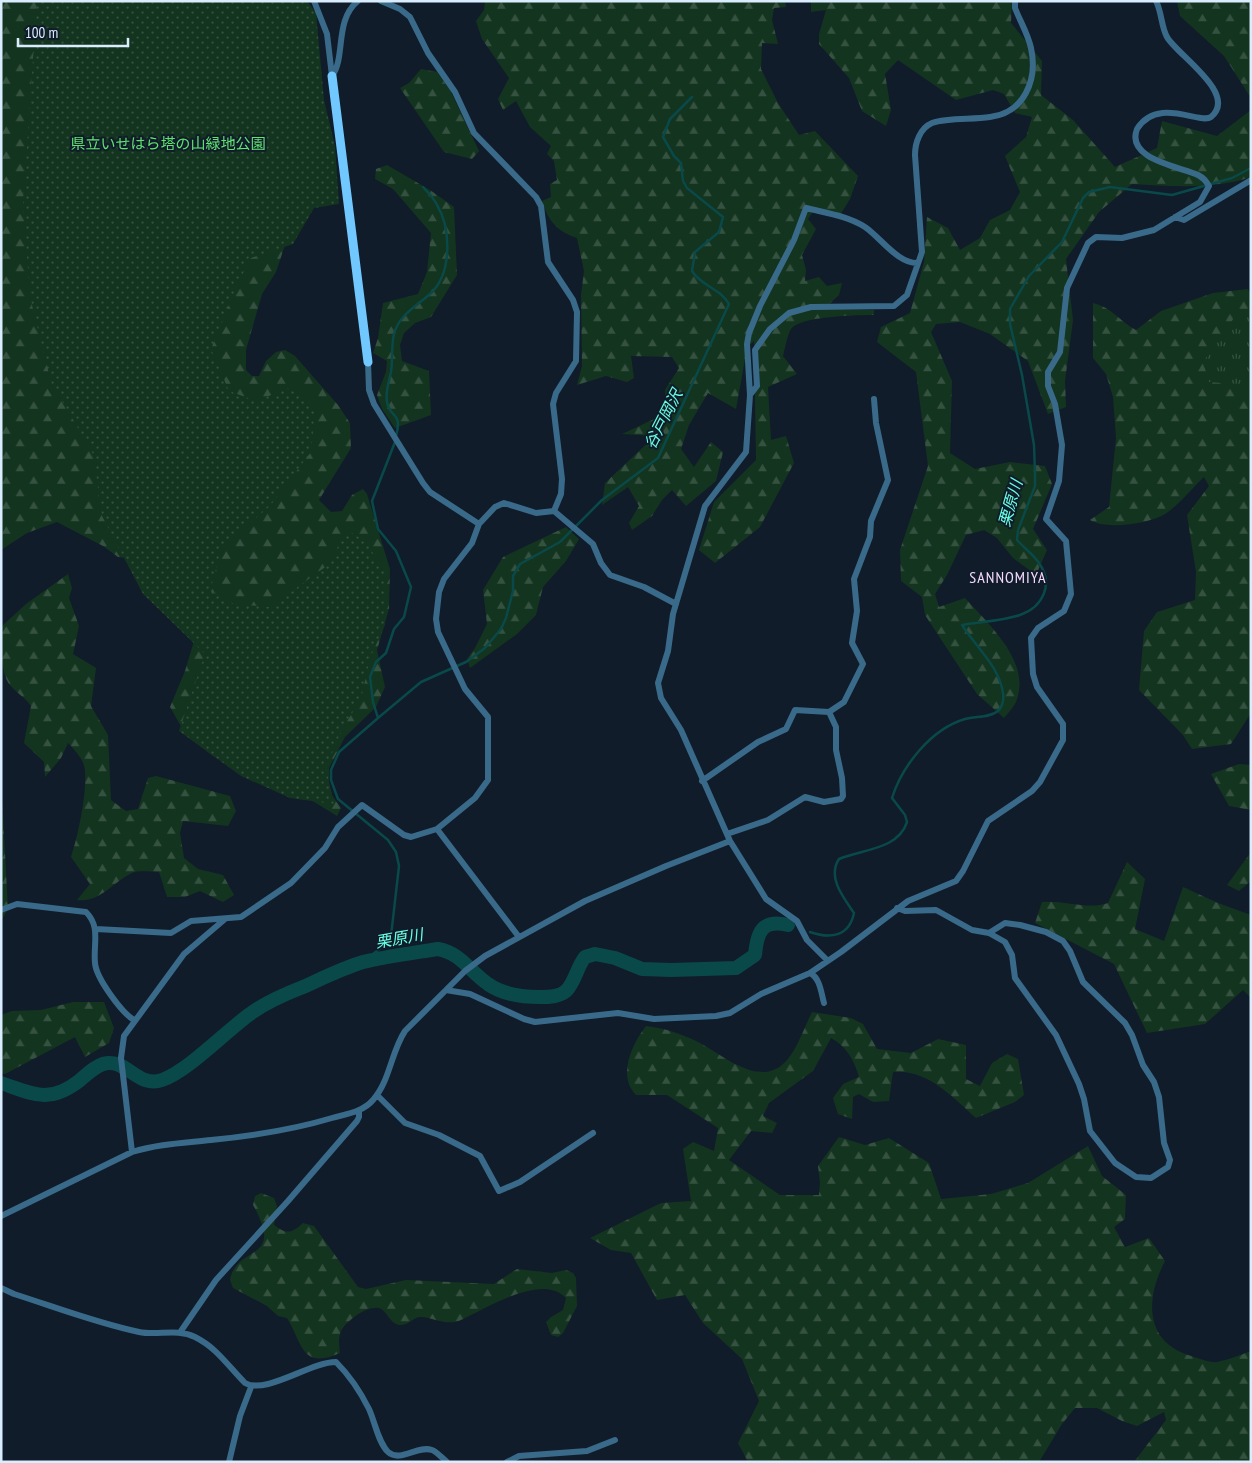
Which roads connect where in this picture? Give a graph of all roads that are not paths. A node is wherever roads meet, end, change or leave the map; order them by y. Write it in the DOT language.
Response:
graph roads {
  1 [pos="314,1"];
  2 [pos="358,1"];
  3 [pos="381,1"];
  4 [pos="1015,1"];
  5 [pos="1156,1"];
  6 [pos="332,76"];
  7 [pos="1251,180"];
  8 [pos="1175,217"];
  9 [pos="918,263"];
  10 [pos="368,362"];
  11 [pos="750,396"];
  12 [pos="874,399"];
  13 [pos="554,511"];
  14 [pos="479,524"];
  15 [pos="676,604"];
  16 [pos="829,712"];
  17 [pos="702,780"];
  18 [pos="437,829"];
  19 [pos="729,838"];
  20 [pos="897,908"];
  21 [pos="1,910"];
  22 [pos="225,919"];
  23 [pos="96,930"];
  24 [pos="989,933"];
  25 [pos="519,937"];
  26 [pos="828,961"];
  27 [pos="810,973"];
  28 [pos="446,990"];
  29 [pos="824,1003"];
  30 [pos="134,1020"];
  31 [pos="377,1095"];
  32 [pos="359,1110"];
  33 [pos="593,1134"];
  34 [pos="132,1152"];
  35 [pos="1,1216"];
  36 [pos="1,1288"];
  37 [pos="181,1332"];
  38 [pos="251,1387"];
  39 [pos="615,1440"];
  40 [pos="393,1459"];
  41 [pos="229,1462"];
  42 [pos="447,1462"];
  43 [pos="507,1462"];
  1 -- 6 [label="street"];
  2 -- 6 [label="street"];
  3 -- 13 [label="street"];
  4 -- 9 [label="street"];
  5 -- 8 [label="street"];
  6 -- 10 [label="street"];
  7 -- 8 [label="street"];
  8 -- 20 [label="street"];
  9 -- 11 [label="street"];
  9 -- 11 [label="street"];
  10 -- 14 [label="street"];
  11 -- 15 [label="street"];
  12 -- 16 [label="street"];
  13 -- 14 [label="street"];
  13 -- 15 [label="street"];
  14 -- 18 [label="street"];
  15 -- 17 [label="street"];
  16 -- 17 [label="street"];
  16 -- 19 [label="street"];
  17 -- 19 [label="street"];
  18 -- 22 [label="street"];
  18 -- 25 [label="street"];
  19 -- 25 [label="street"];
  19 -- 26 [label="street"];
  20 -- 24 [label="street"];
  20 -- 26 [label="street"];
  21 -- 23 [label="street"];
  22 -- 23 [label="street"];
  22 -- 30 [label="street"];
  23 -- 30 [label="street"];
  24 -- 24 [label="street"];
  25 -- 28 [label="street"];
  26 -- 27 [label="street"];
  27 -- 28 [label="street"];
  27 -- 29 [label="street"];
  28 -- 31 [label="street"];
  30 -- 34 [label="street"];
  31 -- 32 [label="street"];
  31 -- 33 [label="street"];
  32 -- 34 [label="street"];
  32 -- 37 [label="street"];
  34 -- 35 [label="street"];
  36 -- 37 [label="street"];
  37 -- 38 [label="street"];
  38 -- 40 [label="street"];
  38 -- 41 [label="street"];
  39 -- 43 [label="street"];
  40 -- 42 [label="street"];
}
